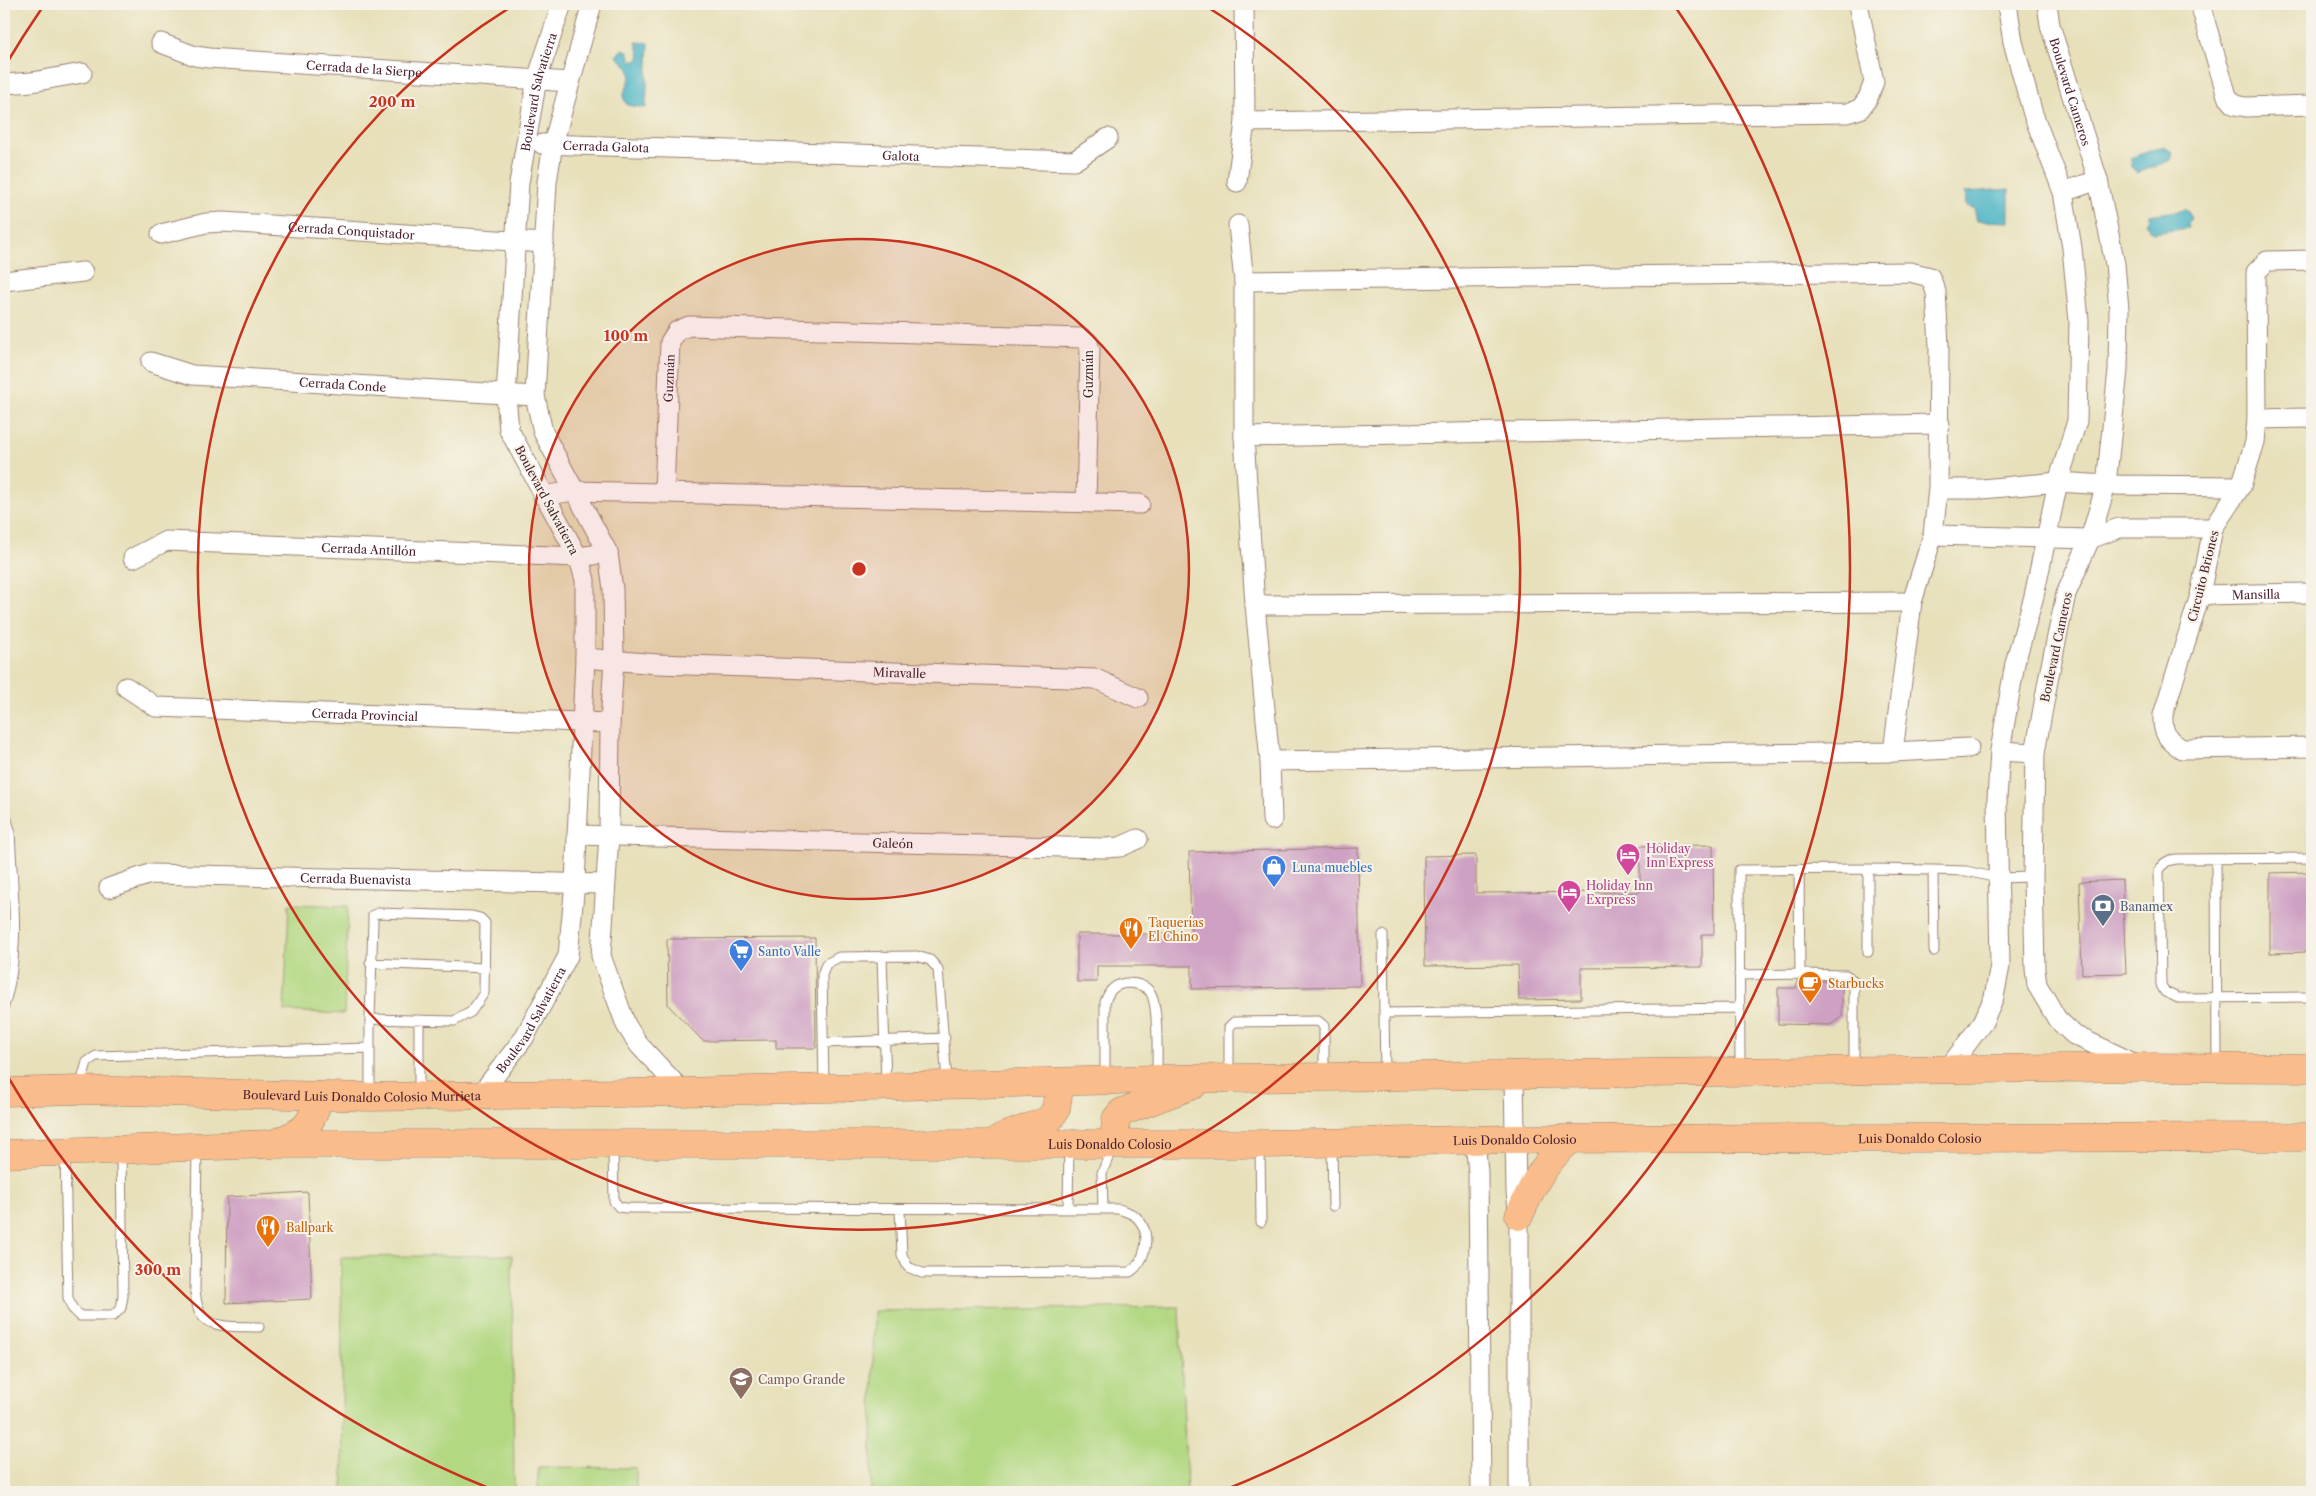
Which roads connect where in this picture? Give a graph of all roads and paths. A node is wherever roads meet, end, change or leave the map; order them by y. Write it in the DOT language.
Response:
graph roads {
  1 [pos="562,4"];
  2 [pos="592,4"];
  3 [pos="1244,4"];
  4 [pos="1858,4"];
  5 [pos="2007,4"];
  6 [pos="2047,4"];
  7 [pos="2200,4"];
  8 [pos="161,43"];
  9 [pos="82,73"];
  10 [pos="537,79"];
  11 [pos="570,82"];
  12 [pos="4,84"];
  13 [pos="2312,105"];
  14 [pos="1245,122"];
  15 [pos="1108,138"];
  16 [pos="526,143"];
  17 [pos="553,144"];
  18 [pos="685,149"];
  19 [pos="2098,180"];
  20 [pos="1237,182"];
  21 [pos="2063,192"];
  22 [pos="1238,225"];
  23 [pos="161,234"];
  24 [pos="515,239"];
  25 [pos="544,243"];
  26 [pos="2312,260"];
  27 [pos="83,272"];
  28 [pos="4,281"];
  29 [pos="1244,281"];
  30 [pos="151,362"];
  31 [pos="506,396"];
  32 [pos="535,396"];
  33 [pos="2312,418"];
  34 [pos="2258,419"];
  35 [pos="1940,424"];
  36 [pos="1244,437"];
  37 [pos="2058,482"];
  38 [pos="2106,485"];
  39 [pos="2241,486"];
  40 [pos="1938,489"];
  41 [pos="574,491"];
  42 [pos="664,492"];
  43 [pos="543,496"];
  44 [pos="1086,501"];
  45 [pos="1140,504"];
  46 [pos="2213,528"];
  47 [pos="1934,536"];
  48 [pos="2046,537"];
  49 [pos="2090,539"];
  50 [pos="608,553"];
  51 [pos="578,557"];
  52 [pos="133,558"];
  53 [pos="2312,593"];
  54 [pos="2200,595"];
  55 [pos="1912,602"];
  56 [pos="1255,605"];
  57 [pos="585,658"];
  58 [pos="614,660"];
  59 [pos="126,687"];
  60 [pos="1138,698"];
  61 [pos="581,721"];
  62 [pos="610,723"];
  63 [pos="1968,748"];
  64 [pos="2312,748"];
  65 [pos="2000,751"];
  66 [pos="1893,752"];
  67 [pos="2035,753"];
  68 [pos="1270,761"];
  69 [pos="4,815"];
  70 [pos="1272,820"];
  71 [pos="577,836"];
  72 [pos="609,836"];
  73 [pos="1138,839"];
  74 [pos="2312,858"];
  75 [pos="2216,859"];
  76 [pos="1799,869"];
  77 [pos="1868,869"];
  78 [pos="1933,870"];
  79 [pos="2033,877"];
  80 [pos="1998,878"];
  81 [pos="575,883"];
  82 [pos="604,884"];
  83 [pos="109,888"];
  84 [pos="1383,935"];
  85 [pos="1934,951"];
  86 [pos="1868,952"];
  87 [pos="568,956"];
  88 [pos="601,956"];
  89 [pos="882,956"];
  90 [pos="370,963"];
  91 [pos="485,968"];
  92 [pos="1800,974"];
  93 [pos="1739,975"];
  94 [pos="2217,997"];
  95 [pos="2312,997"];
  96 [pos="4,1006"];
  97 [pos="1739,1008"];
  98 [pos="1384,1014"];
  99 [pos="370,1019"];
  100 [pos="419,1020"];
  101 [pos="945,1038"];
  102 [pos="885,1042"];
  103 [pos="824,1043"];
  104 [pos="370,1048"];
  105 [pos="2142,1067"];
  106 [pos="2216,1067"];
  107 [pos="2312,1068"];
  108 [pos="1947,1070"];
  109 [pos="1854,1071"];
  110 [pos="1740,1072"];
  111 [pos="1514,1075"];
  112 [pos="1386,1076"];
  113 [pos="1324,1077"];
  114 [pos="1199,1078"];
  115 [pos="1229,1078"];
  116 [pos="1158,1079"];
  117 [pos="1105,1081"];
  118 [pos="1060,1082"];
  119 [pos="947,1083"];
  120 [pos="886,1086"];
  121 [pos="824,1088"];
  122 [pos="79,1090"];
  123 [pos="4,1092"];
  124 [pos="683,1092"];
  125 [pos="319,1096"];
  126 [pos="419,1096"];
  127 [pos="480,1096"];
  128 [pos="370,1097"];
  129 [pos="2312,1137"];
  130 [pos="1515,1139"];
  131 [pos="1475,1140"];
  132 [pos="1569,1140"];
  133 [pos="1332,1142"];
  134 [pos="1114,1143"];
  135 [pos="270,1144"];
  136 [pos="613,1144"];
  137 [pos="982,1144"];
  138 [pos="1069,1144"];
  139 [pos="1260,1144"];
  140 [pos="197,1147"];
  141 [pos="121,1151"];
  142 [pos="65,1152"];
  143 [pos="4,1154"];
  144 [pos="1333,1206"];
  145 [pos="1068,1208"];
  146 [pos="1102,1208"];
  147 [pos="900,1209"];
  148 [pos="1519,1216"];
  149 [pos="1261,1222"];
  150 [pos="259,1327"];
  151 [pos="1481,1492"];
  152 [pos="1519,1492"];
  1 -- 10 [label="street, Boulevard Salvatierra"];
  2 -- 11 [label="street, Boulevard Salvatierra"];
  3 -- 14 [label="street"];
  4 -- 14 [label="street"];
  5 -- 21 [label="street"];
  6 -- 19 [label="street, Boulevard Cameros"];
  7 -- 13 [label="street"];
  8 -- 10 [label="street, Cerrada de la Sierpe"];
  9 -- 12 [label="street"];
  10 -- 11 [label="street, Cerrada de la Sierpe"];
  10 -- 16 [label="street, Boulevard Salvatierra"];
  11 -- 17 [label="street, Boulevard Salvatierra"];
  14 -- 20 [label="street"];
  15 -- 18 [label="street, Galota"];
  16 -- 17 [label="street, Cerrada Galota"];
  16 -- 24 [label="street, Boulevard Salvatierra"];
  17 -- 18 [label="street, Cerrada Galota"];
  17 -- 25 [label="street, Boulevard Salvatierra"];
  19 -- 21 [label="street"];
  19 -- 38 [label="street, Boulevard Cameros"];
  21 -- 37 [label="street"];
  22 -- 29 [label="street"];
  23 -- 24 [label="street, Cerrada Conquistador"];
  24 -- 25 [label="street, Cerrada Conquistador"];
  24 -- 31 [label="street, Boulevard Salvatierra"];
  25 -- 32 [label="street, Boulevard Salvatierra"];
  26 -- 34 [label="street, Circuito Briones"];
  27 -- 28 [label="street"];
  29 -- 35 [label="street"];
  29 -- 36 [label="street"];
  30 -- 31 [label="street, Cerrada Conde"];
  31 -- 32 [label="street, Cerrada Conde"];
  31 -- 43 [label="street, Boulevard Salvatierra"];
  32 -- 41 [label="street, Boulevard Salvatierra"];
  33 -- 34 [label="street"];
  34 -- 39 [label="street, Circuito Briones"];
  35 -- 36 [label="street"];
  35 -- 40 [label="street"];
  36 -- 56 [label="street"];
  37 -- 38 [label="street"];
  37 -- 40 [label="street"];
  37 -- 48 [label="street"];
  38 -- 39 [label="street"];
  38 -- 49 [label="street, Boulevard Cameros"];
  39 -- 46 [label="street, Circuito Briones"];
  40 -- 47 [label="street"];
  41 -- 42 [label="street"];
  41 -- 43 [label="street"];
  41 -- 50 [label="street, Boulevard Salvatierra"];
  42 -- 44 [label="street"];
  42 -- 44 [label="street, Guzmán"];
  43 -- 51 [label="street, Boulevard Salvatierra"];
  44 -- 45 [label="street"];
  46 -- 49 [label="street"];
  46 -- 54 [label="street, Circuito Briones"];
  47 -- 48 [label="street"];
  47 -- 55 [label="street"];
  48 -- 49 [label="street"];
  48 -- 65 [label="street"];
  49 -- 67 [label="street, Boulevard Cameros"];
  50 -- 51 [label="street, Cerrada Antillón"];
  50 -- 58 [label="street, Boulevard Salvatierra"];
  51 -- 52 [label="street, Cerrada Antillón"];
  51 -- 57 [label="street, Boulevard Salvatierra"];
  53 -- 54 [label="street, Mansilla"];
  54 -- 64 [label="street, Circuito Briones"];
  55 -- 56 [label="street"];
  55 -- 66 [label="street"];
  56 -- 68 [label="street"];
  57 -- 58 [label="street, Miravalle"];
  57 -- 61 [label="street, Boulevard Salvatierra"];
  58 -- 60 [label="street, Miravalle"];
  58 -- 62 [label="street, Boulevard Salvatierra"];
  59 -- 61 [label="street, Cerrada Provincial"];
  61 -- 62 [label="street, Cerrada Provincial"];
  61 -- 71 [label="street, Boulevard Salvatierra"];
  62 -- 72 [label="street, Boulevard Salvatierra"];
  63 -- 66 [label="street"];
  65 -- 67 [label="street"];
  65 -- 80 [label="street"];
  66 -- 68 [label="street"];
  67 -- 79 [label="street, Boulevard Cameros"];
  68 -- 70 [label="street"];
  69 -- 96 [label="lane"];
  71 -- 72 [label="street, Galeón"];
  71 -- 81 [label="street, Boulevard Salvatierra"];
  72 -- 73 [label="street, Galeón"];
  72 -- 82 [label="street, Boulevard Salvatierra"];
  74 -- 75 [label="lane"];
  75 -- 94 [label="lane"];
  75 -- 94 [label="lane"];
  76 -- 77 [label="lane"];
  76 -- 92 [label="lane"];
  76 -- 93 [label="lane"];
  77 -- 78 [label="lane"];
  77 -- 86 [label="lane"];
  78 -- 80 [label="lane"];
  78 -- 85 [label="lane"];
  79 -- 80 [label="lane"];
  79 -- 105 [label="street, Boulevard Cameros"];
  80 -- 108 [label="street"];
  81 -- 82 [label="street, Cerrada Buenavista"];
  81 -- 83 [label="street, Cerrada Buenavista"];
  81 -- 87 [label="street, Boulevard Salvatierra"];
  82 -- 88 [label="street, Boulevard Salvatierra"];
  84 -- 98 [label="lane"];
  87 -- 88 [label="street"];
  87 -- 127 [label="street, Boulevard Salvatierra"];
  88 -- 124 [label="street, Boulevard Salvatierra"];
  89 -- 101 [label="lane"];
  89 -- 102 [label="lane"];
  89 -- 103 [label="lane"];
  90 -- 91 [label="lane"];
  90 -- 91 [label="lane"];
  90 -- 99 [label="lane"];
  91 -- 100 [label="lane"];
  92 -- 93 [label="lane"];
  92 -- 109 [label="lane"];
  93 -- 97 [label="lane"];
  94 -- 95 [label="lane"];
  94 -- 106 [label="lane"];
  97 -- 98 [label="lane"];
  97 -- 110 [label="lane"];
  98 -- 112 [label="lane"];
  99 -- 100 [label="lane"];
  99 -- 104 [label="lane"];
  100 -- 126 [label="lane"];
  101 -- 102 [label="lane"];
  101 -- 119 [label="lane"];
  102 -- 103 [label="lane"];
  102 -- 120 [label="lane"];
  103 -- 121 [label="lane"];
  104 -- 122 [label="lane"];
  104 -- 128 [label="lane"];
  105 -- 106 [label="main road"];
  105 -- 108 [label="main road"];
  106 -- 107 [label="main road"];
  108 -- 109 [label="main road"];
  109 -- 110 [label="main road"];
  110 -- 111 [label="main road"];
  111 -- 112 [label="main road"];
  111 -- 130 [label="street"];
  112 -- 113 [label="main road"];
  113 -- 115 [label="main road"];
  113 -- 115 [label="lane"];
  114 -- 115 [label="main road"];
  114 -- 116 [label="main road"];
  114 -- 134 [label="main road"];
  116 -- 117 [label="main road"];
  116 -- 117 [label="lane"];
  117 -- 118 [label="main road"];
  118 -- 119 [label="main road"];
  118 -- 137 [label="main road"];
  119 -- 120 [label="main road"];
  120 -- 121 [label="main road"];
  121 -- 124 [label="main road, Boulevard Luis Donaldo Colosio Murrieta"];
  122 -- 123 [label="main road, Boulevard Luis Donaldo Colosio Murrieta"];
  122 -- 125 [label="main road, Boulevard Luis Donaldo Colosio Murrieta"];
  124 -- 127 [label="main road, Boulevard Luis Donaldo Colosio Murrieta"];
  125 -- 128 [label="main road, Boulevard Luis Donaldo Colosio Murrieta"];
  125 -- 135 [label="main road"];
  126 -- 127 [label="main road, Boulevard Luis Donaldo Colosio Murrieta"];
  126 -- 128 [label="main road, Boulevard Luis Donaldo Colosio Murrieta"];
  129 -- 132 [label="main road, Luis Donaldo Colosio"];
  130 -- 131 [label="main road, Luis Donaldo Colosio"];
  130 -- 132 [label="main road, Luis Donaldo Colosio"];
  130 -- 148 [label="street"];
  131 -- 133 [label="main road, Luis Donaldo Colosio"];
  131 -- 151 [label="street"];
  132 -- 148 [label="main road"];
  133 -- 139 [label="main road, Luis Donaldo Colosio"];
  133 -- 144 [label="lane"];
  134 -- 138 [label="main road, Luis Donaldo Colosio"];
  134 -- 139 [label="main road, Luis Donaldo Colosio"];
  134 -- 146 [label="lane"];
  135 -- 136 [label="main road"];
  135 -- 140 [label="main road"];
  136 -- 137 [label="main road, Luis Donaldo Colosio"];
  136 -- 147 [label="lane"];
  137 -- 138 [label="main road, Luis Donaldo Colosio"];
  138 -- 145 [label="lane"];
  139 -- 149 [label="lane"];
  140 -- 141 [label="main road"];
  140 -- 150 [label="lane"];
  141 -- 142 [label="main road"];
  141 -- 142 [label="lane"];
  142 -- 143 [label="main road"];
  145 -- 146 [label="lane"];
  145 -- 147 [label="lane"];
  146 -- 147 [label="lane"];
  148 -- 152 [label="street"];
}
